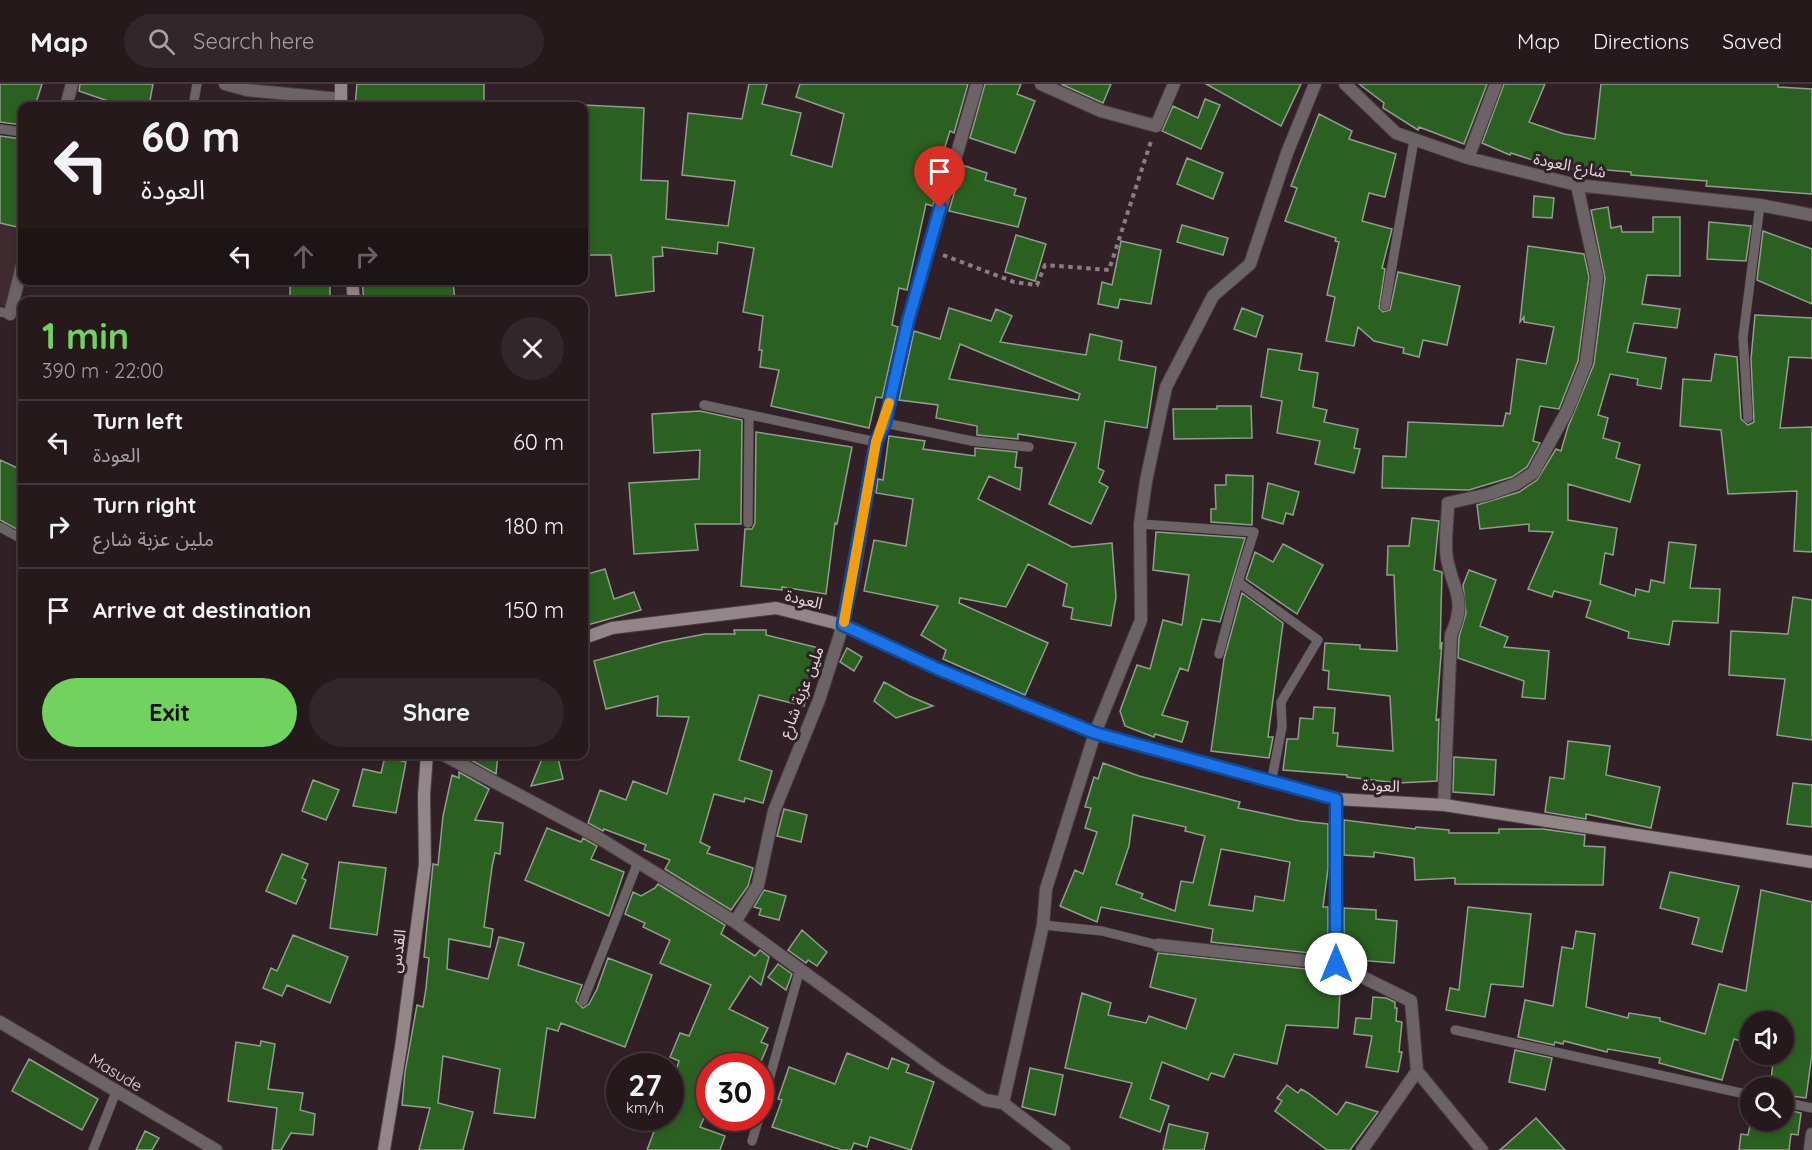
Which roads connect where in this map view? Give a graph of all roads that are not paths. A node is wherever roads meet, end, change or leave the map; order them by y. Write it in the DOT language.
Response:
graph roads {
  1 [pos="72,84"];
  2 [pos="197,84"];
  3 [pos="225,84"];
  4 [pos="341,84"];
  5 [pos="977,84"];
  6 [pos="1041,84"];
  7 [pos="1174,84"];
  8 [pos="1315,84"];
  9 [pos="1346,84"];
  10 [pos="1496,84"];
  11 [pos="67,102"];
  12 [pos="194,102"];
  13 [pos="334,102"];
  14 [pos="341,102"];
  15 [pos="0,129"];
  16 [pos="18,131"];
  17 [pos="1414,141"];
  18 [pos="1468,158"];
  19 [pos="1577,185"];
  20 [pos="1760,205"];
  21 [pos="1812,215"];
  22 [pos="18,277"];
  23 [pos="1385,306"];
  24 [pos="5,313"];
  25 [pos="704,405"];
  26 [pos="749,415"];
  27 [pos="1748,418"];
  28 [pos="885,423"];
  29 [pos="876,442"];
  30 [pos="1029,447"];
  31 [pos="748,523"];
  32 [pos="1140,524"];
  33 [pos="0,527"];
  34 [pos="18,537"];
  35 [pos="1238,582"];
  36 [pos="843,625"];
  37 [pos="588,637"];
  38 [pos="1219,654"];
  39 [pos="1095,733"];
  40 [pos="427,759"];
  41 [pos="451,759"];
  42 [pos="1271,783"];
  43 [pos="1336,799"];
  44 [pos="1444,806"];
  45 [pos="638,862"];
  46 [pos="1812,862"];
  47 [pos="735,922"];
  48 [pos="1043,925"];
  49 [pos="1158,945"];
  50 [pos="1336,964"];
  51 [pos="800,969"];
  52 [pos="583,1001"];
  53 [pos="0,1022"];
  54 [pos="1455,1030"];
  55 [pos="774,1062"];
  56 [pos="1417,1071"];
  57 [pos="116,1092"];
  58 [pos="1740,1093"];
  59 [pos="1003,1103"];
  60 [pos="1794,1104"];
  61 [pos="1812,1108"];
  62 [pos="755,1131"];
  63 [pos="1812,1134"];
  64 [pos="752,1141"];
  65 [pos="93,1150"];
  66 [pos="216,1150"];
  67 [pos="384,1150"];
  68 [pos="1064,1150"];
  69 [pos="1362,1150"];
  70 [pos="1482,1150"];
  71 [pos="1810,1150"];
  1 -- 11 [label="street"];
  2 -- 12 [label="lane"];
  3 -- 13 [label="street"];
  4 -- 14 [label="main road"];
  5 -- 28 [label="street, ملين عزبة شارع"];
  6 -- 7 [label="street"];
  8 -- 32 [label="street"];
  9 -- 17 [label="street, شارع العودة"];
  10 -- 18 [label="street"];
  15 -- 16 [label="lane"];
  17 -- 18 [label="street, شارع العودة"];
  17 -- 23 [label="lane"];
  18 -- 19 [label="street, شارع العودة"];
  19 -- 20 [label="street, شارع العودة"];
  19 -- 44 [label="street"];
  20 -- 21 [label="street, شارع العودة"];
  20 -- 27 [label="lane"];
  22 -- 24 [label="street"];
  25 -- 26 [label="lane"];
  26 -- 29 [label="lane"];
  26 -- 31 [label="lane"];
  28 -- 29 [label="street, ملين عزبة شارع"];
  28 -- 30 [label="lane"];
  29 -- 36 [label="street, ملين عزبة شارع"];
  32 -- 35 [label="lane"];
  32 -- 39 [label="street"];
  33 -- 34 [label="lane"];
  35 -- 38 [label="lane"];
  35 -- 42 [label="lane"];
  36 -- 37 [label="main road, العودة"];
  36 -- 39 [label="main road, العودة"];
  36 -- 47 [label="street, ملين عزبة شارع"];
  39 -- 42 [label="main road, العودة"];
  39 -- 48 [label="street"];
  40 -- 67 [label="main road, القدس"];
  41 -- 45 [label="street"];
  42 -- 43 [label="main road, العودة"];
  43 -- 44 [label="main road, العودة"];
  43 -- 50 [label="street"];
  44 -- 46 [label="main road, العودة"];
  45 -- 47 [label="street"];
  45 -- 52 [label="lane"];
  47 -- 51 [label="street"];
  48 -- 49 [label="lane"];
  48 -- 59 [label="street"];
  49 -- 50 [label="street"];
  50 -- 56 [label="street"];
  51 -- 55 [label="lane"];
  51 -- 59 [label="street"];
  53 -- 57 [label="street, Masude"];
  54 -- 58 [label="lane"];
  56 -- 69 [label="street"];
  56 -- 70 [label="street"];
  57 -- 65 [label="lane"];
  57 -- 66 [label="street, Masude"];
  59 -- 68 [label="street"];
  60 -- 61 [label="lane"];
  62 -- 64 [label="lane"];
  63 -- 71 [label="street"];
}
